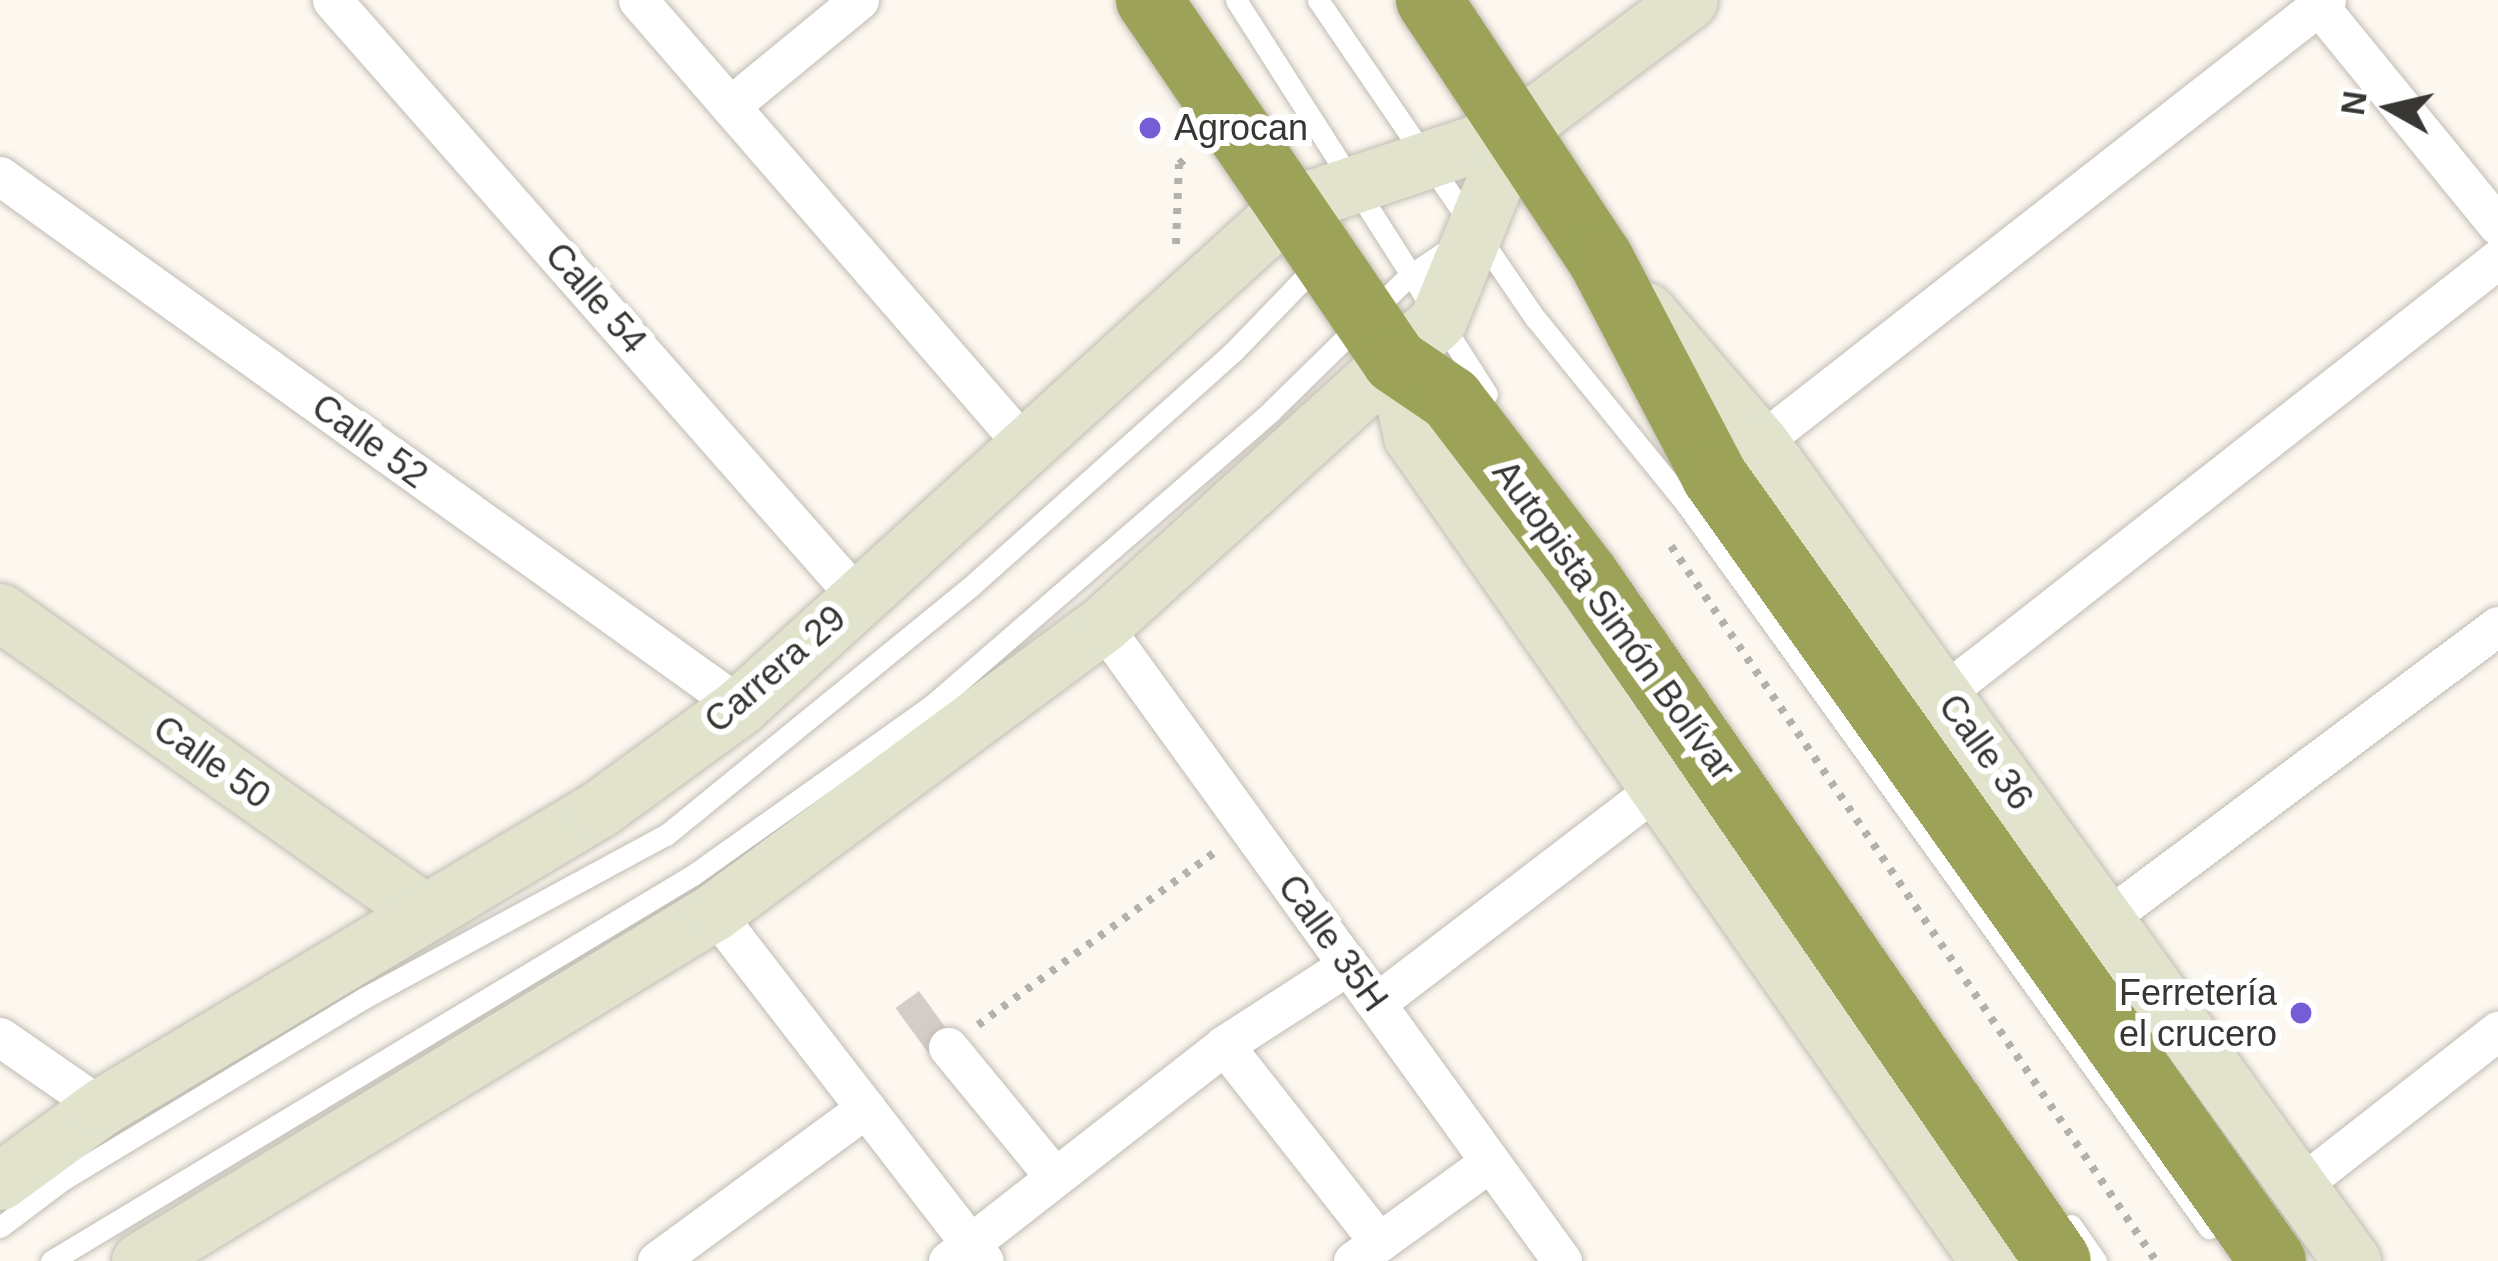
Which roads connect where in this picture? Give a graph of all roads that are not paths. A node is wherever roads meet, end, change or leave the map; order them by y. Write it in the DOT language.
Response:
graph roads {
  1 [pos="332,0"];
  2 [pos="638,0"];
  3 [pos="859,0"];
  4 [pos="1149,0"];
  5 [pos="1236,0"];
  6 [pos="1318,0"];
  7 [pos="1429,0"];
  8 [pos="1689,0"];
  9 [pos="2319,2"];
  10 [pos="730,106"];
  11 [pos="1516,130"];
  12 [pos="1424,161"];
  13 [pos="0,176"];
  14 [pos="1352,185"];
  15 [pos="2498,226"];
  16 [pos="1307,232"];
  17 [pos="1474,233"];
  18 [pos="2498,259"];
  19 [pos="1403,318"];
  20 [pos="1502,413"];
  21 [pos="1024,445"];
  22 [pos="1720,474"];
  23 [pos="858,598"];
  24 [pos="0,612"];
  25 [pos="1102,625"];
  26 [pos="2498,626"];
  27 [pos="1944,693"];
  28 [pos="740,706"];
  29 [pos="1660,786"];
  30 [pos="424,912"];
  31 [pos="714,912"];
  32 [pos="2106,920"];
  33 [pos="1348,965"];
  34 [pos="1376,1003"];
  35 [pos="2498,1031"];
  36 [pos="0,1037"];
  37 [pos="1224,1045"];
  38 [pos="948,1047"];
  39 [pos="101,1107"];
  40 [pos="866,1108"];
  41 [pos="1490,1162"];
  42 [pos="1054,1176"];
  43 [pos="0,1180"];
  44 [pos="2298,1187"];
  45 [pos="0,1227"];
  46 [pos="2057,1232"];
  47 [pos="2247,1243"];
  48 [pos="1366,1252"];
  49 [pos="967,1256"];
  50 [pos="51,1261"];
  51 [pos="140,1261"];
  52 [pos="657,1261"];
  53 [pos="1562,1261"];
  54 [pos="1989,1261"];
  55 [pos="2096,1261"];
  56 [pos="2352,1261"];
  1 -- 23 [label="street, Calle 54"];
  2 -- 10 [label="street"];
  3 -- 10 [label="street"];
  4 -- 16 [label="highway, Autopista Simón Bolívar"];
  5 -- 14 [label="lane"];
  6 -- 12 [label="lane"];
  7 -- 11 [label="highway"];
  8 -- 11 [label="main road, Carrera 29"];
  9 -- 15 [label="street"];
  9 -- 22 [label="street"];
  10 -- 21 [label="street"];
  11 -- 12 [label="main road, Carrera 29"];
  11 -- 17 [label="main road"];
  11 -- 22 [label="highway"];
  12 -- 14 [label="main road, Carrera 29"];
  12 -- 17 [label="lane"];
  13 -- 28 [label="street, Calle 52"];
  14 -- 16 [label="main road, Carrera 29"];
  14 -- 19 [label="lane"];
  16 -- 19 [label="highway, Autopista Simón Bolívar"];
  16 -- 21 [label="main road, Carrera 29"];
  16 -- 45 [label="lane"];
  17 -- 19 [label="main road"];
  17 -- 22 [label="lane"];
  18 -- 27 [label="street"];
  19 -- 20 [label="lane"];
  19 -- 25 [label="main road"];
  19 -- 29 [label="main road"];
  19 -- 46 [label="highway, Autopista Simón Bolívar"];
  19 -- 50 [label="lane"];
  21 -- 23 [label="main road, Carrera 29"];
  22 -- 27 [label="main road, Calle 36"];
  22 -- 47 [label="highway"];
  23 -- 28 [label="main road, Carrera 29"];
  24 -- 30 [label="main road, Calle 50"];
  25 -- 31 [label="main road"];
  25 -- 33 [label="street, Calle 35H"];
  26 -- 32 [label="street"];
  27 -- 32 [label="main road, Calle 36"];
  28 -- 30 [label="main road, Carrera 29"];
  29 -- 34 [label="street"];
  29 -- 54 [label="main road"];
  30 -- 39 [label="main road, Carrera 29"];
  31 -- 40 [label="street"];
  31 -- 51 [label="main road"];
  32 -- 44 [label="main road, Calle 36"];
  33 -- 34 [label="street, Calle 35H"];
  33 -- 37 [label="street"];
  34 -- 41 [label="street, Calle 35H"];
  35 -- 44 [label="street"];
  36 -- 39 [label="street"];
  37 -- 42 [label="street"];
  37 -- 48 [label="street"];
  38 -- 42 [label="street"];
  39 -- 43 [label="main road, Carrera 29"];
  40 -- 49 [label="street"];
  40 -- 52 [label="street"];
  41 -- 48 [label="street"];
  41 -- 53 [label="street, Calle 35H"];
  42 -- 49 [label="street"];
  44 -- 47 [label="main road"];
  44 -- 56 [label="main road, Calle 36"];
  46 -- 55 [label="lane"];
}
